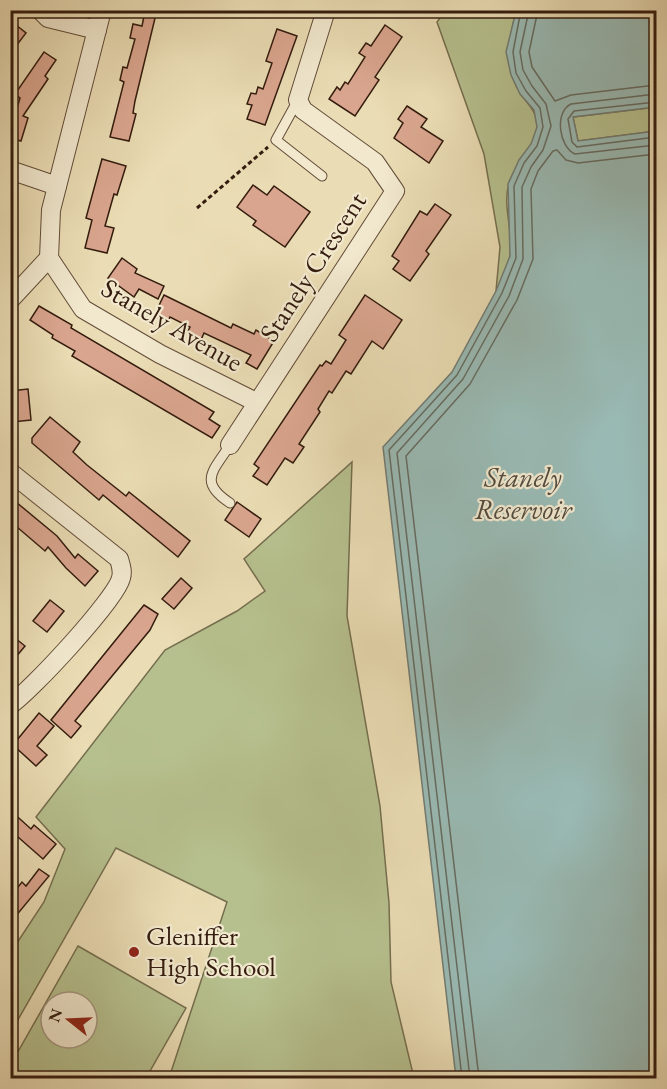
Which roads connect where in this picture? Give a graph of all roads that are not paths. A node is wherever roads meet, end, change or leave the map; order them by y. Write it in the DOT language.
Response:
graph roads {
  1 [pos="40,10"];
  2 [pos="102,10"];
  3 [pos="326,10"];
  4 [pos="97,30"];
  5 [pos="298,100"];
  6 [pos="10,170"];
  7 [pos="322,176"];
  8 [pos="57,186"];
  9 [pos="49,258"];
  10 [pos="10,300"];
  11 [pos="256,402"];
  12 [pos="230,445"];
  13 [pos="10,472"];
  14 [pos="230,503"];
  15 [pos="10,705"];
  1 -- 4 [label="street"];
  2 -- 4 [label="street"];
  3 -- 5 [label="street"];
  4 -- 8 [label="street"];
  5 -- 7 [label="lane"];
  5 -- 11 [label="street, Stanely Crescent"];
  6 -- 8 [label="street"];
  8 -- 9 [label="street"];
  9 -- 10 [label="street"];
  9 -- 11 [label="street, Stanely Avenue"];
  11 -- 12 [label="street, Stanely Crescent"];
  12 -- 14 [label="lane"];
  13 -- 15 [label="street"];
}
